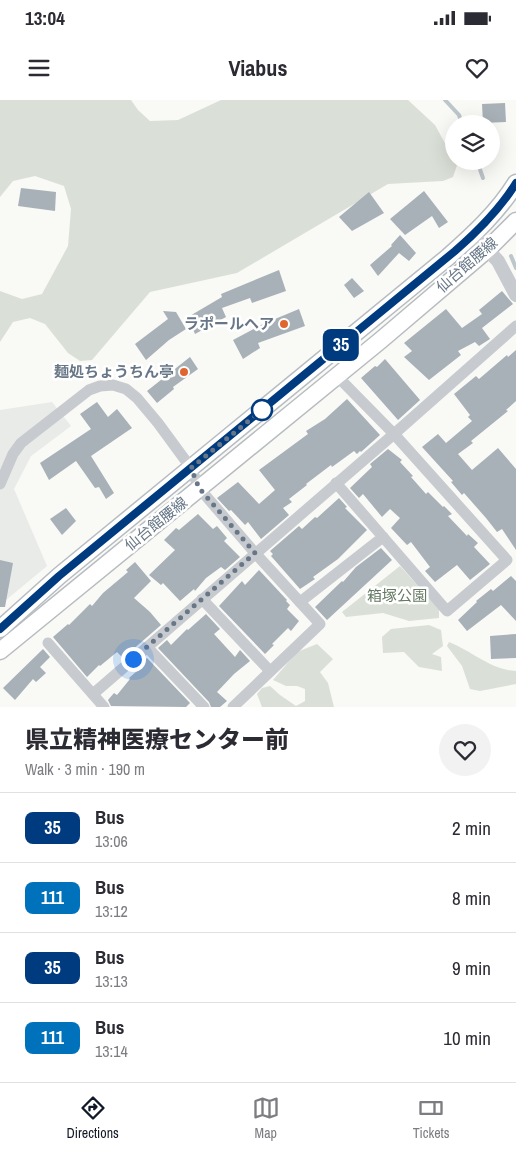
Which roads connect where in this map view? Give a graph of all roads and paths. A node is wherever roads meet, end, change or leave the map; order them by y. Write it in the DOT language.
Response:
graph roads {
  1 [pos="516,183"];
  2 [pos="516,220"];
  3 [pos="473,235"];
  4 [pos="488,249"];
  5 [pos="516,294"];
  6 [pos="516,326"];
  7 [pos="336,374"];
  8 [pos="394,434"];
  9 [pos="191,468"];
  10 [pos="336,483"];
  11 [pos="0,484"];
  12 [pos="199,488"];
  13 [pos="383,537"];
  14 [pos="255,553"];
  15 [pos="202,598"];
  16 [pos="300,602"];
  17 [pos="0,629"];
  18 [pos="48,643"];
  19 [pos="146,647"];
  20 [pos="0,651"];
  21 [pos="270,671"];
  22 [pos="93,694"];
  23 [pos="104,707"];
  24 [pos="204,707"];
  25 [pos="233,707"];
  1 -- 3 [label="main road, 仙台館腰線"];
  2 -- 4 [label="main road, 仙台館腰線"];
  3 -- 4 [label="street"];
  3 -- 9 [label="main road, 仙台館腰線"];
  4 -- 5 [label="street"];
  4 -- 7 [label="main road, 仙台館腰線"];
  6 -- 8 [label="street"];
  7 -- 8 [label="street"];
  7 -- 12 [label="main road, 仙台館腰線"];
  8 -- 10 [label="street"];
  8 -- 13 [label="street"];
  9 -- 11 [label="street"];
  9 -- 12 [label="street"];
  9 -- 17 [label="main road, 仙台館腰線"];
  10 -- 13 [label="street"];
  10 -- 14 [label="street"];
  12 -- 14 [label="street"];
  12 -- 20 [label="main road, 仙台館腰線"];
  13 -- 16 [label="street"];
  14 -- 15 [label="street"];
  14 -- 16 [label="street"];
  15 -- 19 [label="street"];
  15 -- 21 [label="street"];
  16 -- 21 [label="street"];
  18 -- 22 [label="street"];
  19 -- 22 [label="street"];
  19 -- 24 [label="street"];
  21 -- 25 [label="street"];
  22 -- 23 [label="street"];
}
